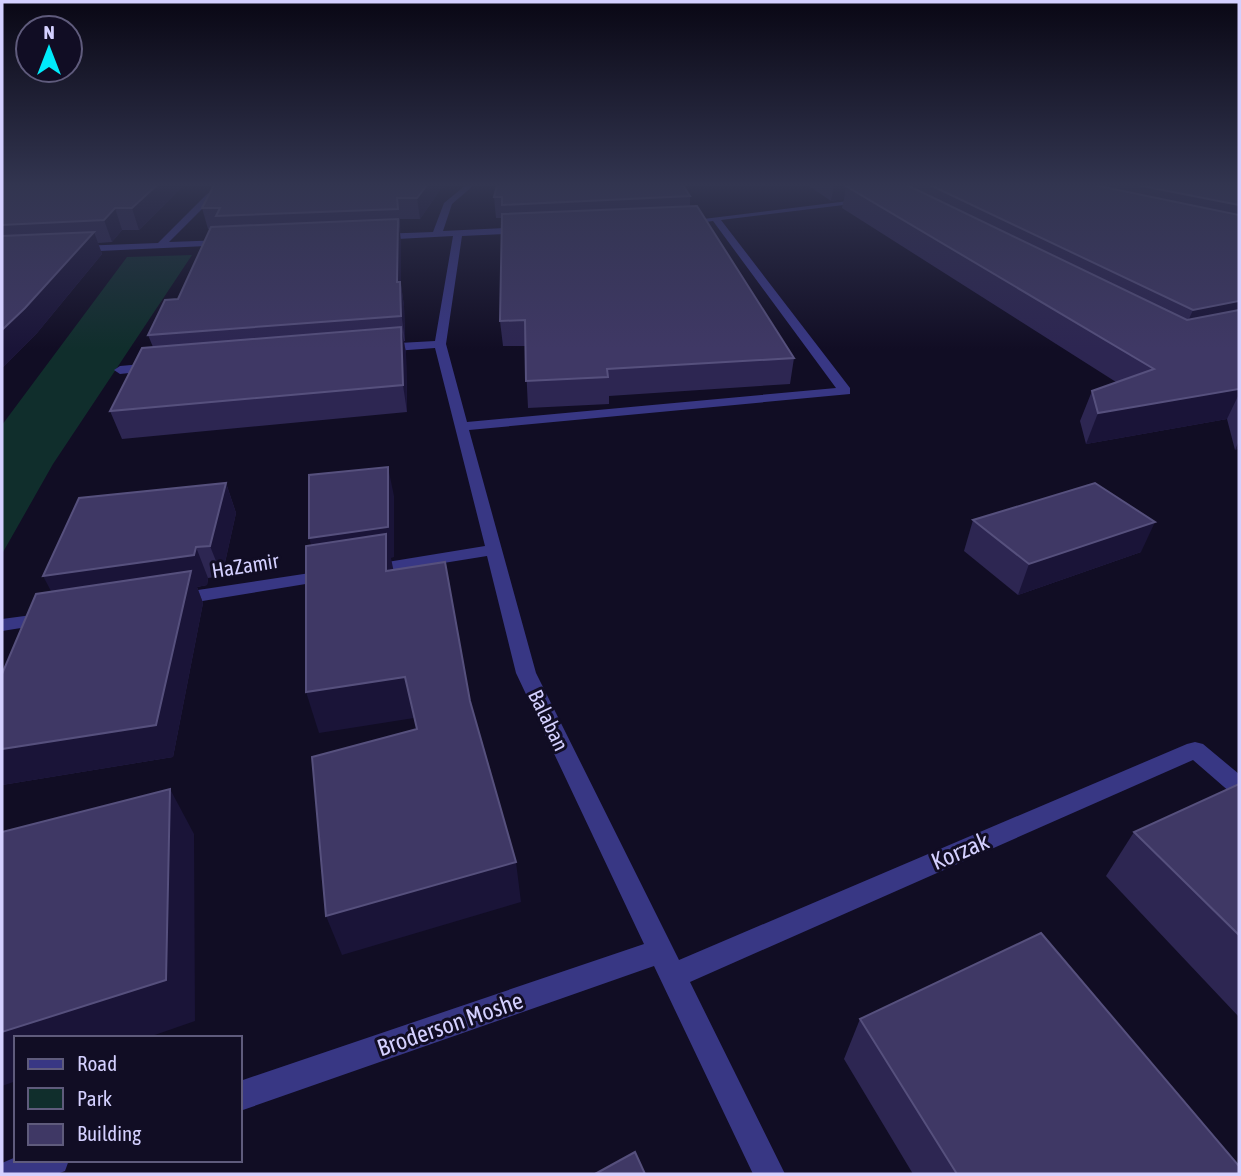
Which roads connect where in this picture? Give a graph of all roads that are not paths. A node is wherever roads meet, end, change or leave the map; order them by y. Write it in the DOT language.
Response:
graph roads {
  1 [pos="166,240"];
  2 [pos="457,240"];
  3 [pos="731,240"];
  4 [pos="230,242"];
  5 [pos="161,245"];
  6 [pos="68,249"];
  7 [pos="440,344"];
  8 [pos="371,349"];
  9 [pos="161,366"];
  10 [pos="120,370"];
  11 [pos="462,427"];
  12 [pos="494,550"];
  13 [pos="166,600"];
  14 [pos="70,615"];
  15 [pos="2,625"];
  16 [pos="1239,787"];
  17 [pos="667,963"];
  18 [pos="242,1095"];
  19 [pos="48,1162"];
  20 [pos="13,1174"];
  21 [pos="769,1174"];
  1 -- 5 [label="street"];
  2 -- 7 [label="street, Balaban"];
  3 -- 11 [label="street"];
  4 -- 5 [label="street"];
  5 -- 6 [label="street"];
  7 -- 8 [label="street"];
  7 -- 11 [label="street, Balaban"];
  9 -- 10 [label="street"];
  11 -- 12 [label="street, Balaban"];
  12 -- 13 [label="street, HaZamir"];
  12 -- 17 [label="street, Balaban"];
  14 -- 15 [label="street"];
  16 -- 17 [label="street, Korzak"];
  17 -- 18 [label="street, Broderson Moshe"];
  17 -- 21 [label="street, Balaban"];
  19 -- 20 [label="street"];
}
